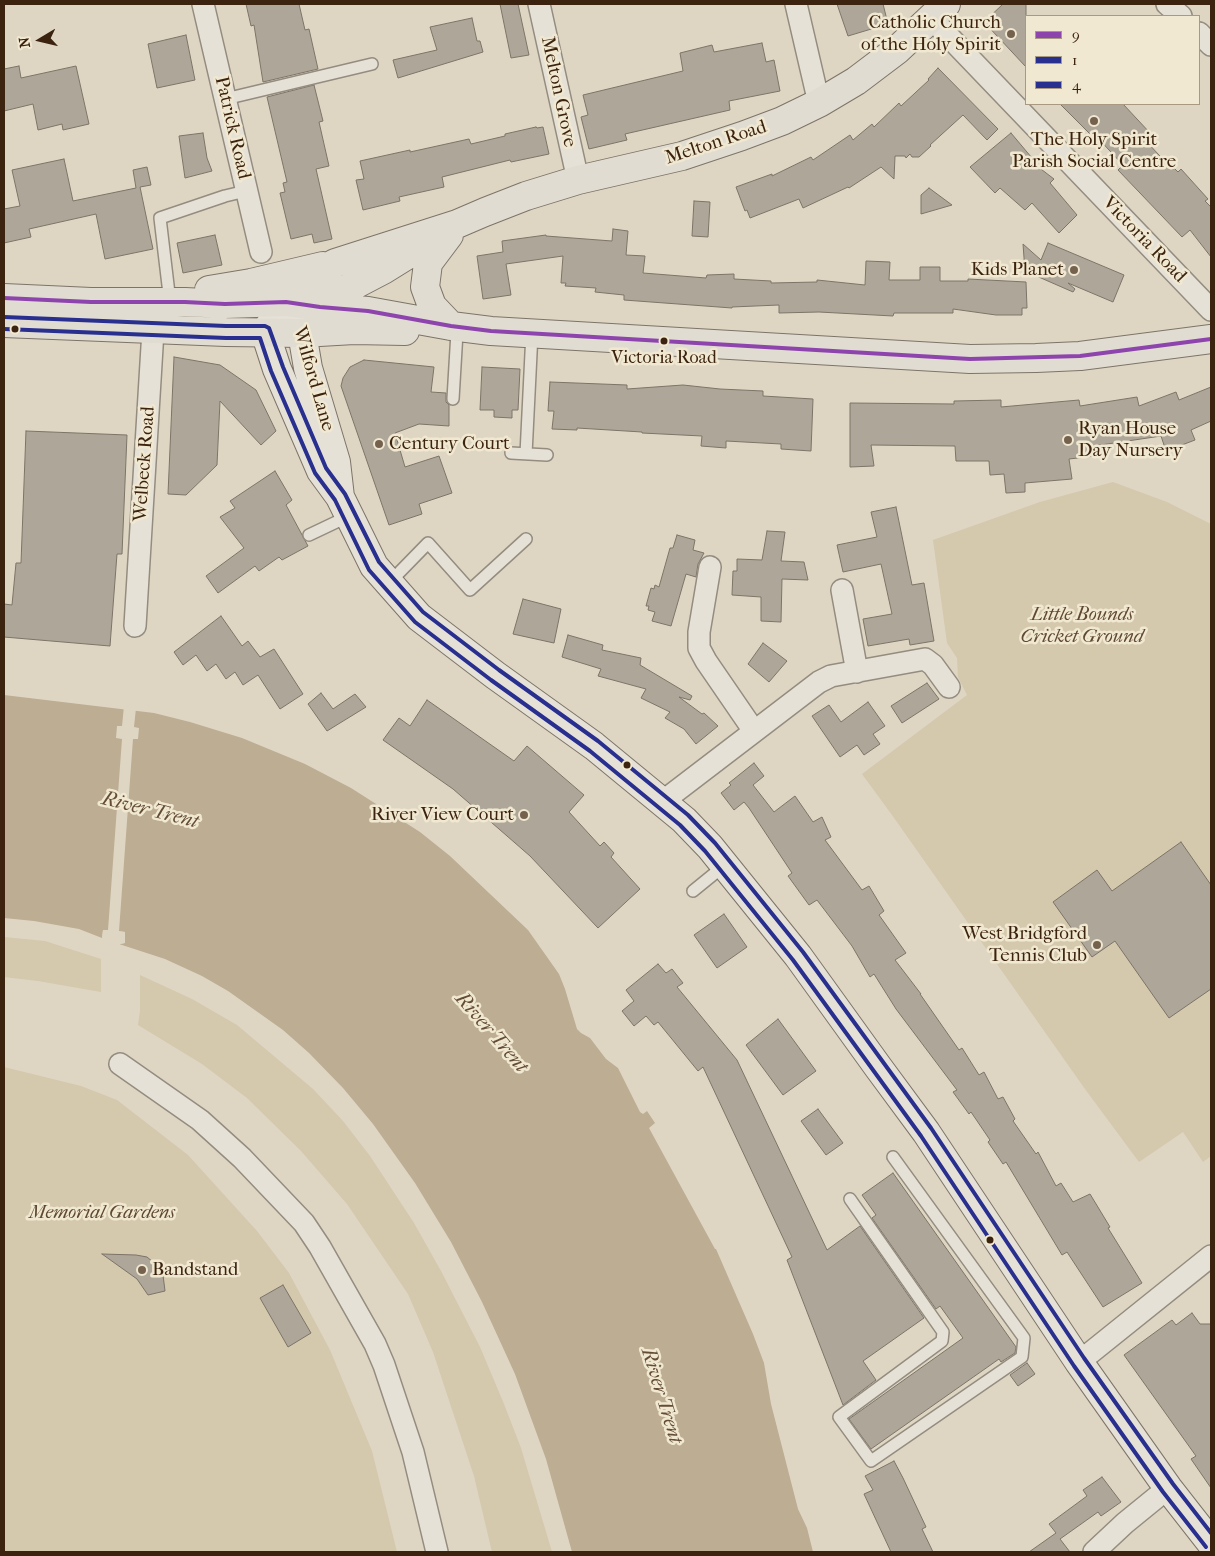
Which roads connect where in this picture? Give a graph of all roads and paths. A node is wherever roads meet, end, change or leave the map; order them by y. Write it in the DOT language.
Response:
graph roads {
  1 [pos="203,4"];
  2 [pos="539,4"];
  3 [pos="796,4"];
  4 [pos="1167,4"];
  5 [pos="938,11"];
  6 [pos="1180,15"];
  7 [pos="1200,34"];
  8 [pos="1211,45"];
  9 [pos="372,64"];
  10 [pos="225,99"];
  11 [pos="819,102"];
  12 [pos="578,180"];
  13 [pos="246,191"];
  14 [pos="457,224"];
  15 [pos="261,252"];
  16 [pos="334,263"];
  17 [pos="4,298"];
  18 [pos="286,302"];
  19 [pos="320,307"];
  20 [pos="166,309"];
  21 [pos="1211,310"];
  22 [pos="4,323"];
  23 [pos="454,329"];
  24 [pos="265,332"];
  25 [pos="302,333"];
  26 [pos="532,333"];
  27 [pos="1211,339"];
  28 [pos="453,399"];
  29 [pos="511,452"];
  30 [pos="526,454"];
  31 [pos="547,455"];
  32 [pos="344,506"];
  33 [pos="308,535"];
  34 [pos="526,539"];
  35 [pos="710,567"];
  36 [pos="388,584"];
  37 [pos="842,590"];
  38 [pos="135,626"];
  39 [pos="857,672"];
  40 [pos="949,687"];
  41 [pos="754,731"];
  42 [pos="662,802"];
  43 [pos="725,865"];
  44 [pos="693,891"];
  45 [pos="120,1064"];
  46 [pos="893,1157"];
  47 [pos="850,1199"];
  48 [pos="1211,1256"];
  49 [pos="1079,1362"];
  50 [pos="1168,1488"];
  51 [pos="1211,1543"];
  52 [pos="438,1552"];
  53 [pos="1094,1552"];
  1 -- 10 [label="street, Patrick Road"];
  2 -- 12 [label="street, Melton Grove"];
  3 -- 11 [label="street"];
  4 -- 6 [label="street"];
  5 -- 11 [label="main road, Melton Road"];
  5 -- 21 [label="street, Victoria Road"];
  7 -- 8 [label="street"];
  9 -- 10 [label="lane"];
  10 -- 13 [label="street, Patrick Road"];
  11 -- 12 [label="main road, Melton Road"];
  12 -- 14 [label="main road, Melton Road"];
  13 -- 15 [label="street, Patrick Road"];
  13 -- 20 [label="lane"];
  14 -- 16 [label="main road, Melton Road"];
  14 -- 19 [label="main road, Melton Road"];
  14 -- 23 [label="main road"];
  16 -- 18 [label="main road, Melton Road"];
  16 -- 20 [label="main road"];
  17 -- 20 [label="main road"];
  18 -- 19 [label="main road"];
  18 -- 20 [label="main road"];
  18 -- 24 [label="main road, Wilford Lane"];
  18 -- 25 [label="main road, Wilford Lane"];
  19 -- 23 [label="main road"];
  19 -- 25 [label="main road, Melton Road"];
  20 -- 22 [label="main road"];
  20 -- 24 [label="main road"];
  20 -- 38 [label="street, Welbeck Road"];
  23 -- 25 [label="main road"];
  23 -- 26 [label="main road"];
  23 -- 28 [label="lane"];
  24 -- 25 [label="main road"];
  24 -- 32 [label="main road, Wilford Lane"];
  25 -- 32 [label="main road, Wilford Lane"];
  26 -- 27 [label="main road"];
  26 -- 30 [label="lane"];
  29 -- 30 [label="lane"];
  30 -- 31 [label="lane"];
  32 -- 33 [label="lane"];
  32 -- 36 [label="main road, Wilford Lane"];
  34 -- 36 [label="lane"];
  35 -- 41 [label="street"];
  36 -- 42 [label="main road, Wilford Lane"];
  37 -- 39 [label="street"];
  39 -- 40 [label="street"];
  39 -- 41 [label="street"];
  41 -- 42 [label="street"];
  42 -- 43 [label="main road, Wilford Lane"];
  43 -- 44 [label="lane"];
  43 -- 49 [label="main road, Wilford Lane"];
  45 -- 52 [label="street"];
  46 -- 47 [label="lane"];
  48 -- 49 [label="street"];
  49 -- 50 [label="main road, Wilford Lane"];
  50 -- 51 [label="main road, Wilford Lane"];
  50 -- 53 [label="street"];
}
